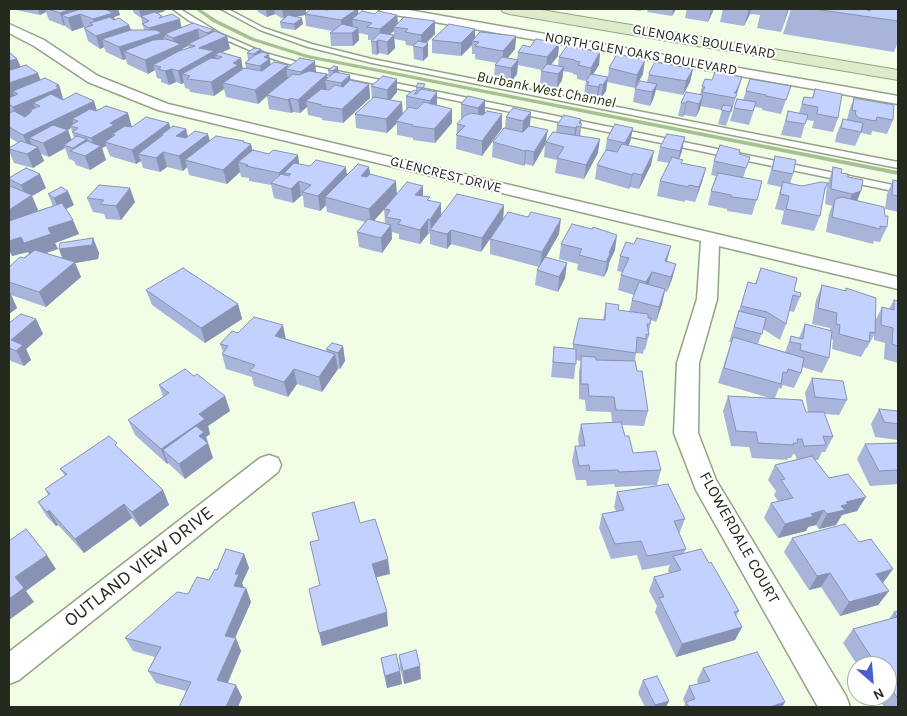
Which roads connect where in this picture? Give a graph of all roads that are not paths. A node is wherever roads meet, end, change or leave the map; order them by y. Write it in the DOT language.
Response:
graph roads {
  1 [pos="176,9"];
  2 [pos="224,9"];
  3 [pos="384,9"];
  4 [pos="510,9"];
  5 [pos="408,11"];
  6 [pos="9,28"];
  7 [pos="898,75"];
  8 [pos="898,100"];
  9 [pos="898,165"];
  10 [pos="898,189"];
  11 [pos="710,238"];
  12 [pos="898,283"];
  13 [pos="269,465"];
  14 [pos="9,670"];
  15 [pos="835,707"];
  1 -- 10 [label="lane"];
  2 -- 9 [label="lane"];
  3 -- 5 [label="street, NORTH GLEN OAKS BOULEVARD"];
  4 -- 7 [label="main road, GLENOAKS BOULEVARD"];
  5 -- 8 [label="street, NORTH GLEN OAKS BOULEVARD"];
  6 -- 11 [label="street, GLENCREST DRIVE"];
  11 -- 12 [label="street, GLENCREST DRIVE"];
  11 -- 15 [label="street, FLOWERDALE COURT"];
  13 -- 14 [label="street, OUTLAND VIEW DRIVE"];
}
